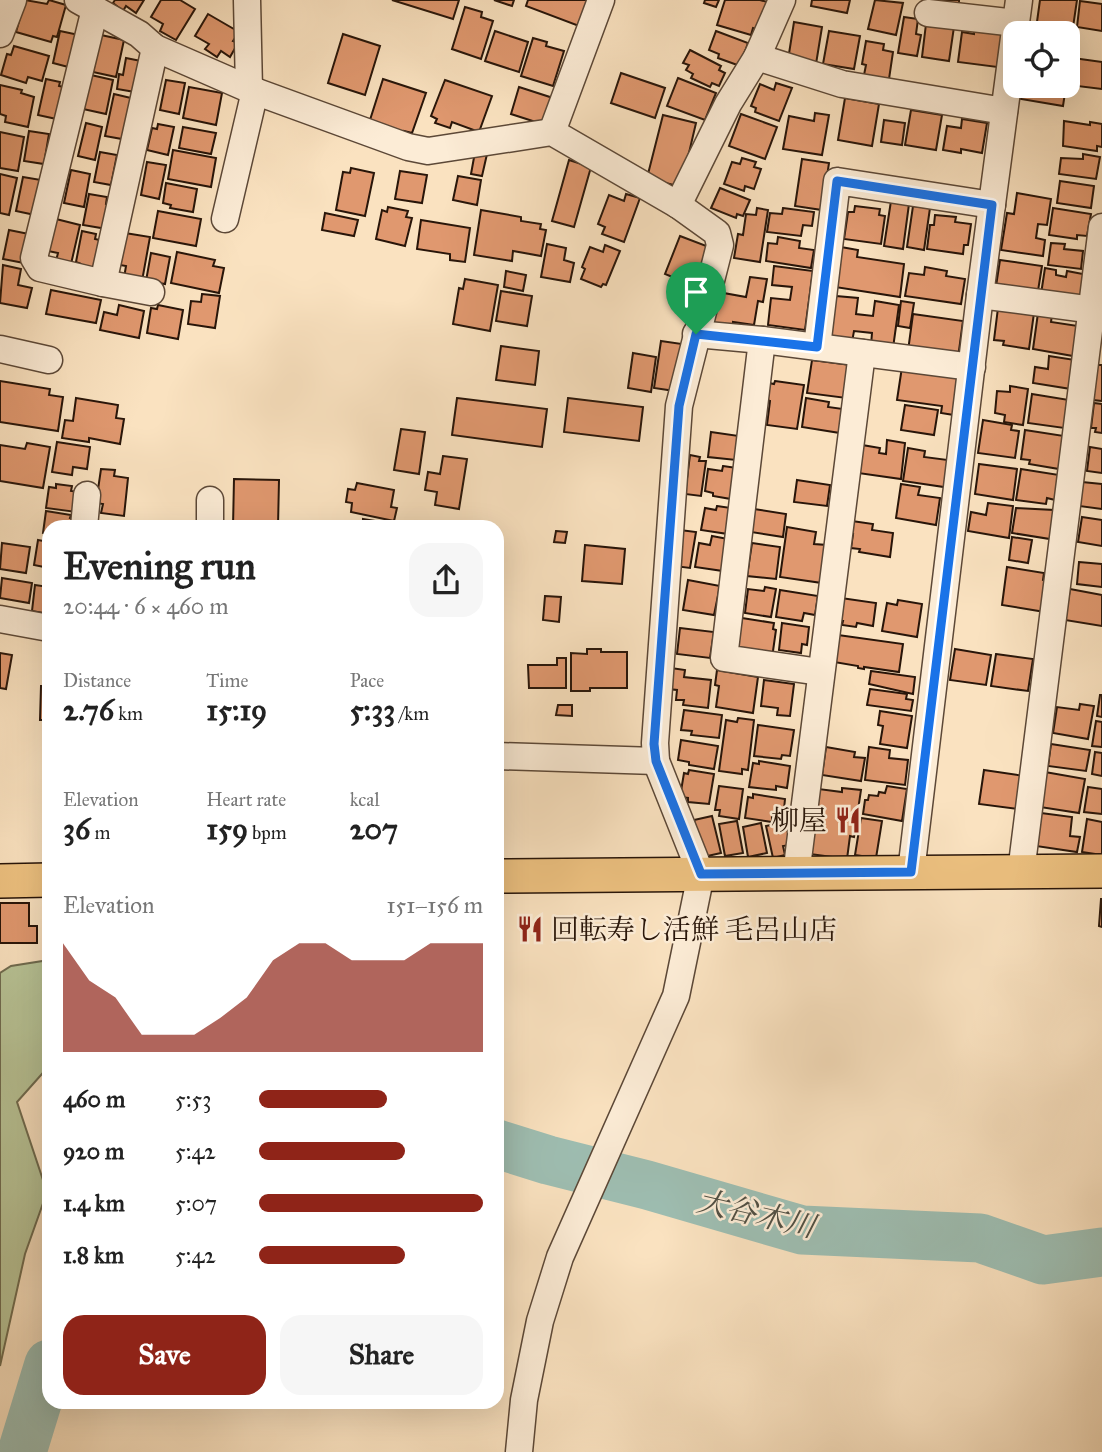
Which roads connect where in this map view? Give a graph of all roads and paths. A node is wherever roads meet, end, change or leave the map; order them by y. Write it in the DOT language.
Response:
graph roads {
  1 [pos="13,0"];
  2 [pos="247,0"];
  3 [pos="601,0"];
  4 [pos="782,0"];
  5 [pos="86,4"];
  6 [pos="1017,11"];
  7 [pos="928,13"];
  8 [pos="0,34"];
  9 [pos="155,48"];
  10 [pos="757,57"];
  11 [pos="252,90"];
  12 [pos="1004,111"];
  13 [pos="552,132"];
  14 [pos="678,205"];
  15 [pos="992,205"];
  16 [pos="226,219"];
  17 [pos="1102,227"];
  18 [pos="103,282"];
  19 [pos="151,292"];
  20 [pos="981,295"];
  21 [pos="1097,310"];
  22 [pos="696,334"];
  23 [pos="762,340"];
  24 [pos="817,347"];
  25 [pos="0,349"];
  26 [pos="862,353"];
  27 [pos="49,360"];
  28 [pos="972,367"];
  29 [pos="87,495"];
  30 [pos="210,500"];
  31 [pos="85,520"];
  32 [pos="210,520"];
  33 [pos="0,619"];
  34 [pos="42,627"];
  35 [pos="820,672"];
  36 [pos="504,756"];
  37 [pos="656,761"];
  38 [pos="1102,871"];
  39 [pos="911,872"];
  40 [pos="1021,872"];
  41 [pos="701,874"];
  42 [pos="796,875"];
  43 [pos="504,876"];
  44 [pos="42,880"];
  45 [pos="0,881"];
  46 [pos="519,1452"];
  1 -- 8 [label="street"];
  2 -- 11 [label="street"];
  3 -- 13 [label="street"];
  4 -- 10 [label="street"];
  5 -- 9 [label="street"];
  5 -- 18 [label="street"];
  6 -- 7 [label="street"];
  6 -- 12 [label="street"];
  9 -- 11 [label="street"];
  9 -- 18 [label="street"];
  10 -- 12 [label="street"];
  10 -- 14 [label="street"];
  11 -- 13 [label="street"];
  11 -- 16 [label="street"];
  12 -- 15 [label="street"];
  13 -- 14 [label="street"];
  14 -- 22 [label="street"];
  15 -- 20 [label="street"];
  15 -- 24 [label="street"];
  17 -- 21 [label="street"];
  18 -- 19 [label="street"];
  20 -- 21 [label="street"];
  20 -- 28 [label="street"];
  21 -- 40 [label="street"];
  22 -- 23 [label="street"];
  22 -- 37 [label="street"];
  23 -- 24 [label="street"];
  23 -- 35 [label="street"];
  24 -- 26 [label="street"];
  25 -- 27 [label="street"];
  26 -- 28 [label="street"];
  26 -- 35 [label="street"];
  28 -- 39 [label="street"];
  29 -- 31 [label="street"];
  30 -- 32 [label="street"];
  33 -- 34 [label="street"];
  35 -- 42 [label="street"];
  36 -- 37 [label="street"];
  37 -- 41 [label="street"];
  38 -- 40 [label="main road"];
  39 -- 40 [label="main road"];
  39 -- 42 [label="main road"];
  41 -- 42 [label="main road"];
  41 -- 43 [label="main road"];
  41 -- 46 [label="street"];
  44 -- 45 [label="main road"];
}
